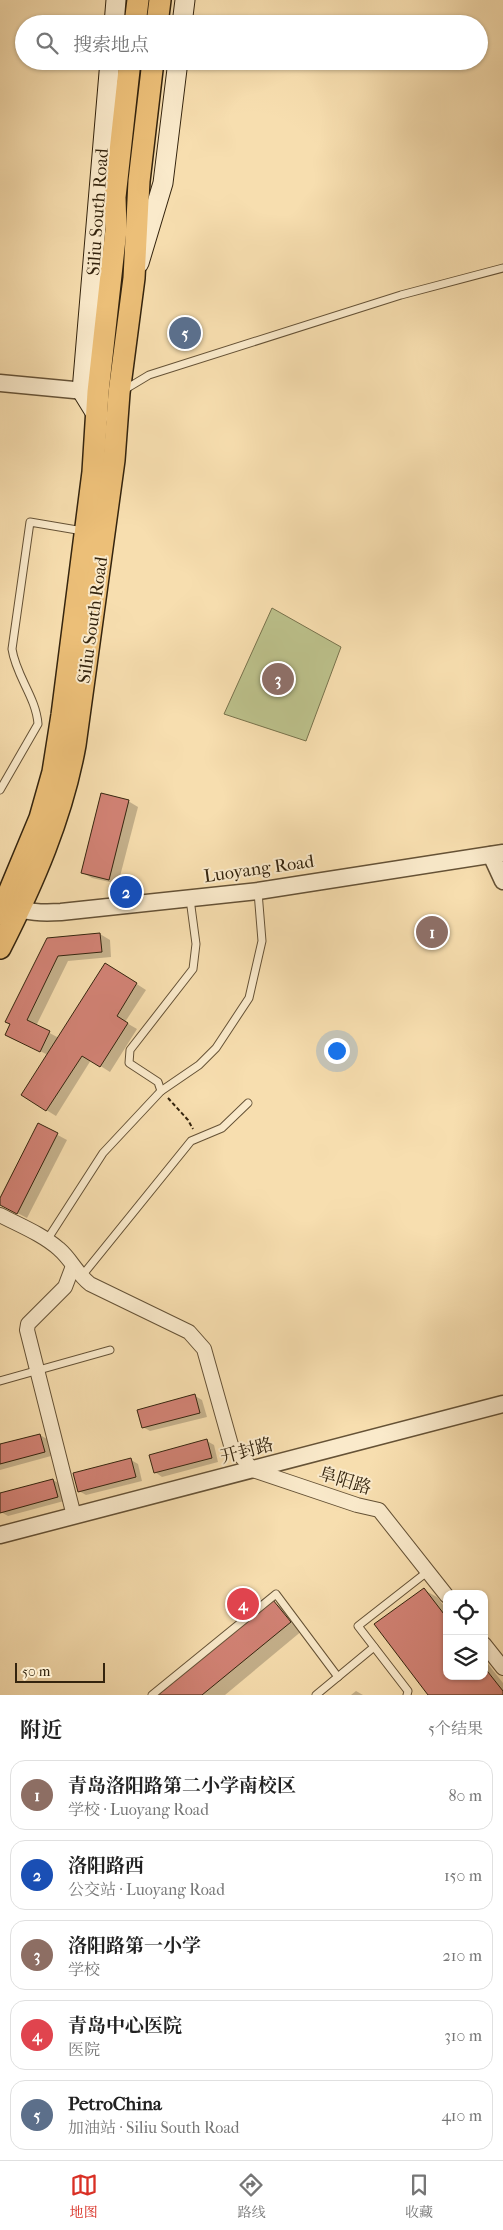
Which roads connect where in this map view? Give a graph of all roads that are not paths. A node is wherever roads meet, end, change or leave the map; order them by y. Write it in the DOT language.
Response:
graph roads {
  1 [pos="116,0"];
  2 [pos="138,0"];
  3 [pos="160,0"];
  4 [pos="185,0"];
  5 [pos="115,15"];
  6 [pos="136,15"];
  7 [pos="158,15"];
  8 [pos="183,15"];
  9 [pos="110,70"];
  10 [pos="129,70"];
  11 [pos="152,70"];
  12 [pos="177,70"];
  13 [pos="503,268"];
  14 [pos="134,278"];
  15 [pos="0,383"];
  16 [pos="100,392"];
  17 [pos="86,531"];
  18 [pos="0,790"];
  19 [pos="497,854"];
  20 [pos="503,881"];
  21 [pos="258,892"];
  22 [pos="190,898"];
  23 [pos="8,909"];
  24 [pos="0,948"];
  25 [pos="161,1091"];
  26 [pos="248,1103"];
  27 [pos="0,1215"];
  28 [pos="47,1240"];
  29 [pos="77,1271"];
  30 [pos="110,1350"];
  31 [pos="37,1371"];
  32 [pos="0,1380"];
  33 [pos="503,1404"];
  34 [pos="253,1470"];
  35 [pos="74,1516"];
  36 [pos="0,1535"];
  37 [pos="427,1572"];
  38 [pos="443,1591"];
  39 [pos="374,1648"];
  40 [pos="488,1649"];
  41 [pos="503,1668"];
  42 [pos="338,1677"];
  43 [pos="152,1695"];
  44 [pos="316,1695"];
  45 [pos="407,1695"];
  1 -- 5 [label="main road"];
  2 -- 6 [label="main road"];
  3 -- 7 [label="main road"];
  4 -- 8 [label="main road"];
  9 -- 16 [label="main road, Siliu South Road"];
  10 -- 16 [label="main road, Siliu South Road"];
  11 -- 14 [label="main road, Siliu South Road"];
  12 -- 14 [label="main road, Siliu South Road"];
  13 -- 16 [label="lane"];
  14 -- 16 [label="main road, Siliu South Road"];
  15 -- 16 [label="street"];
  16 -- 17 [label="main road, Siliu South Road"];
  16 -- 23 [label="main road, Siliu South Road"];
  17 -- 18 [label="lane"];
  17 -- 23 [label="main road, Siliu South Road"];
  19 -- 20 [label="street"];
  19 -- 21 [label="street, Luoyang Road"];
  21 -- 22 [label="street, Luoyang Road"];
  21 -- 25 [label="lane"];
  22 -- 23 [label="street, Luoyang Road"];
  22 -- 25 [label="lane"];
  23 -- 24 [label="main road, Siliu South Road"];
  25 -- 28 [label="lane"];
  26 -- 29 [label="lane"];
  27 -- 28 [label="street"];
  28 -- 29 [label="street"];
  29 -- 31 [label="street"];
  29 -- 34 [label="street"];
  30 -- 31 [label="lane"];
  31 -- 32 [label="lane"];
  31 -- 35 [label="street"];
  33 -- 34 [label="street, 开封路"];
  34 -- 35 [label="street, 开封路"];
  34 -- 37 [label="street, 阜阳路"];
  35 -- 36 [label="street, 开封路"];
  37 -- 38 [label="street, 阜阳路"];
  37 -- 39 [label="lane"];
  39 -- 42 [label="lane"];
  39 -- 45 [label="lane"];
  40 -- 41 [label="street"];
  42 -- 43 [label="lane"];
  42 -- 44 [label="lane"];
}
